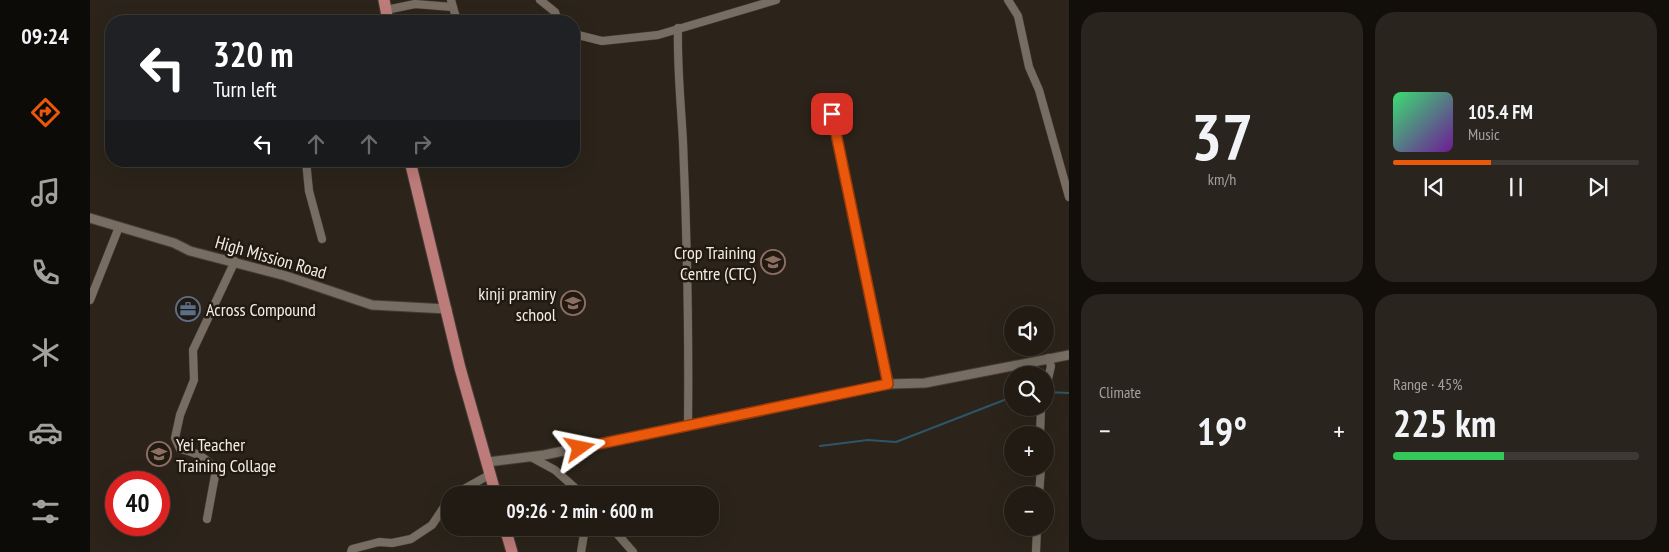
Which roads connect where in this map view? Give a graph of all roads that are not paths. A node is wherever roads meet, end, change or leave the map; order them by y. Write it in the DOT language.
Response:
graph roads {
  1 [pos="540,0"];
  2 [pos="776,0"];
  3 [pos="1008,0"];
  4 [pos="452,4"];
  5 [pos="386,10"];
  6 [pos="555,15"];
  7 [pos="678,28"];
  8 [pos="580,36"];
  9 [pos="832,114"];
  10 [pos="307,167"];
  11 [pos="411,167"];
  12 [pos="1069,197"];
  13 [pos="90,218"];
  14 [pos="119,227"];
  15 [pos="322,239"];
  16 [pos="235,262"];
  17 [pos="90,300"];
  18 [pos="447,309"];
  19 [pos="1069,355"];
  20 [pos="1048,358"];
  21 [pos="1051,366"];
  22 [pos="888,384"];
  23 [pos="688,426"];
  24 [pos="531,457"];
  25 [pos="489,468"];
  26 [pos="466,486"];
  27 [pos="494,486"];
  28 [pos="573,486"];
  29 [pos="441,512"];
  30 [pos="207,519"];
  31 [pos="507,536"];
  32 [pos="584,536"];
  33 [pos="619,536"];
  34 [pos="1037,536"];
  35 [pos="351,552"];
  36 [pos="512,552"];
  37 [pos="581,552"];
  38 [pos="633,552"];
  39 [pos="1036,552"];
  1 -- 6 [label="street"];
  2 -- 7 [label="street"];
  3 -- 12 [label="street"];
  4 -- 5 [label="street"];
  7 -- 8 [label="street"];
  7 -- 23 [label="street"];
  9 -- 22 [label="street"];
  10 -- 15 [label="street"];
  11 -- 18 [label="main road"];
  13 -- 14 [label="street, High Mission Road"];
  14 -- 16 [label="street, High Mission Road"];
  14 -- 17 [label="street"];
  16 -- 18 [label="street, High Mission Road"];
  16 -- 30 [label="street"];
  18 -- 25 [label="main road"];
  19 -- 20 [label="street"];
  20 -- 21 [label="street"];
  20 -- 22 [label="street"];
  22 -- 23 [label="street"];
  23 -- 24 [label="street"];
  24 -- 25 [label="street"];
  24 -- 28 [label="street"];
  25 -- 26 [label="street"];
  25 -- 27 [label="main road"];
  29 -- 35 [label="street"];
  31 -- 36 [label="main road"];
  32 -- 37 [label="street"];
  33 -- 38 [label="street"];
  34 -- 39 [label="street"];
}
